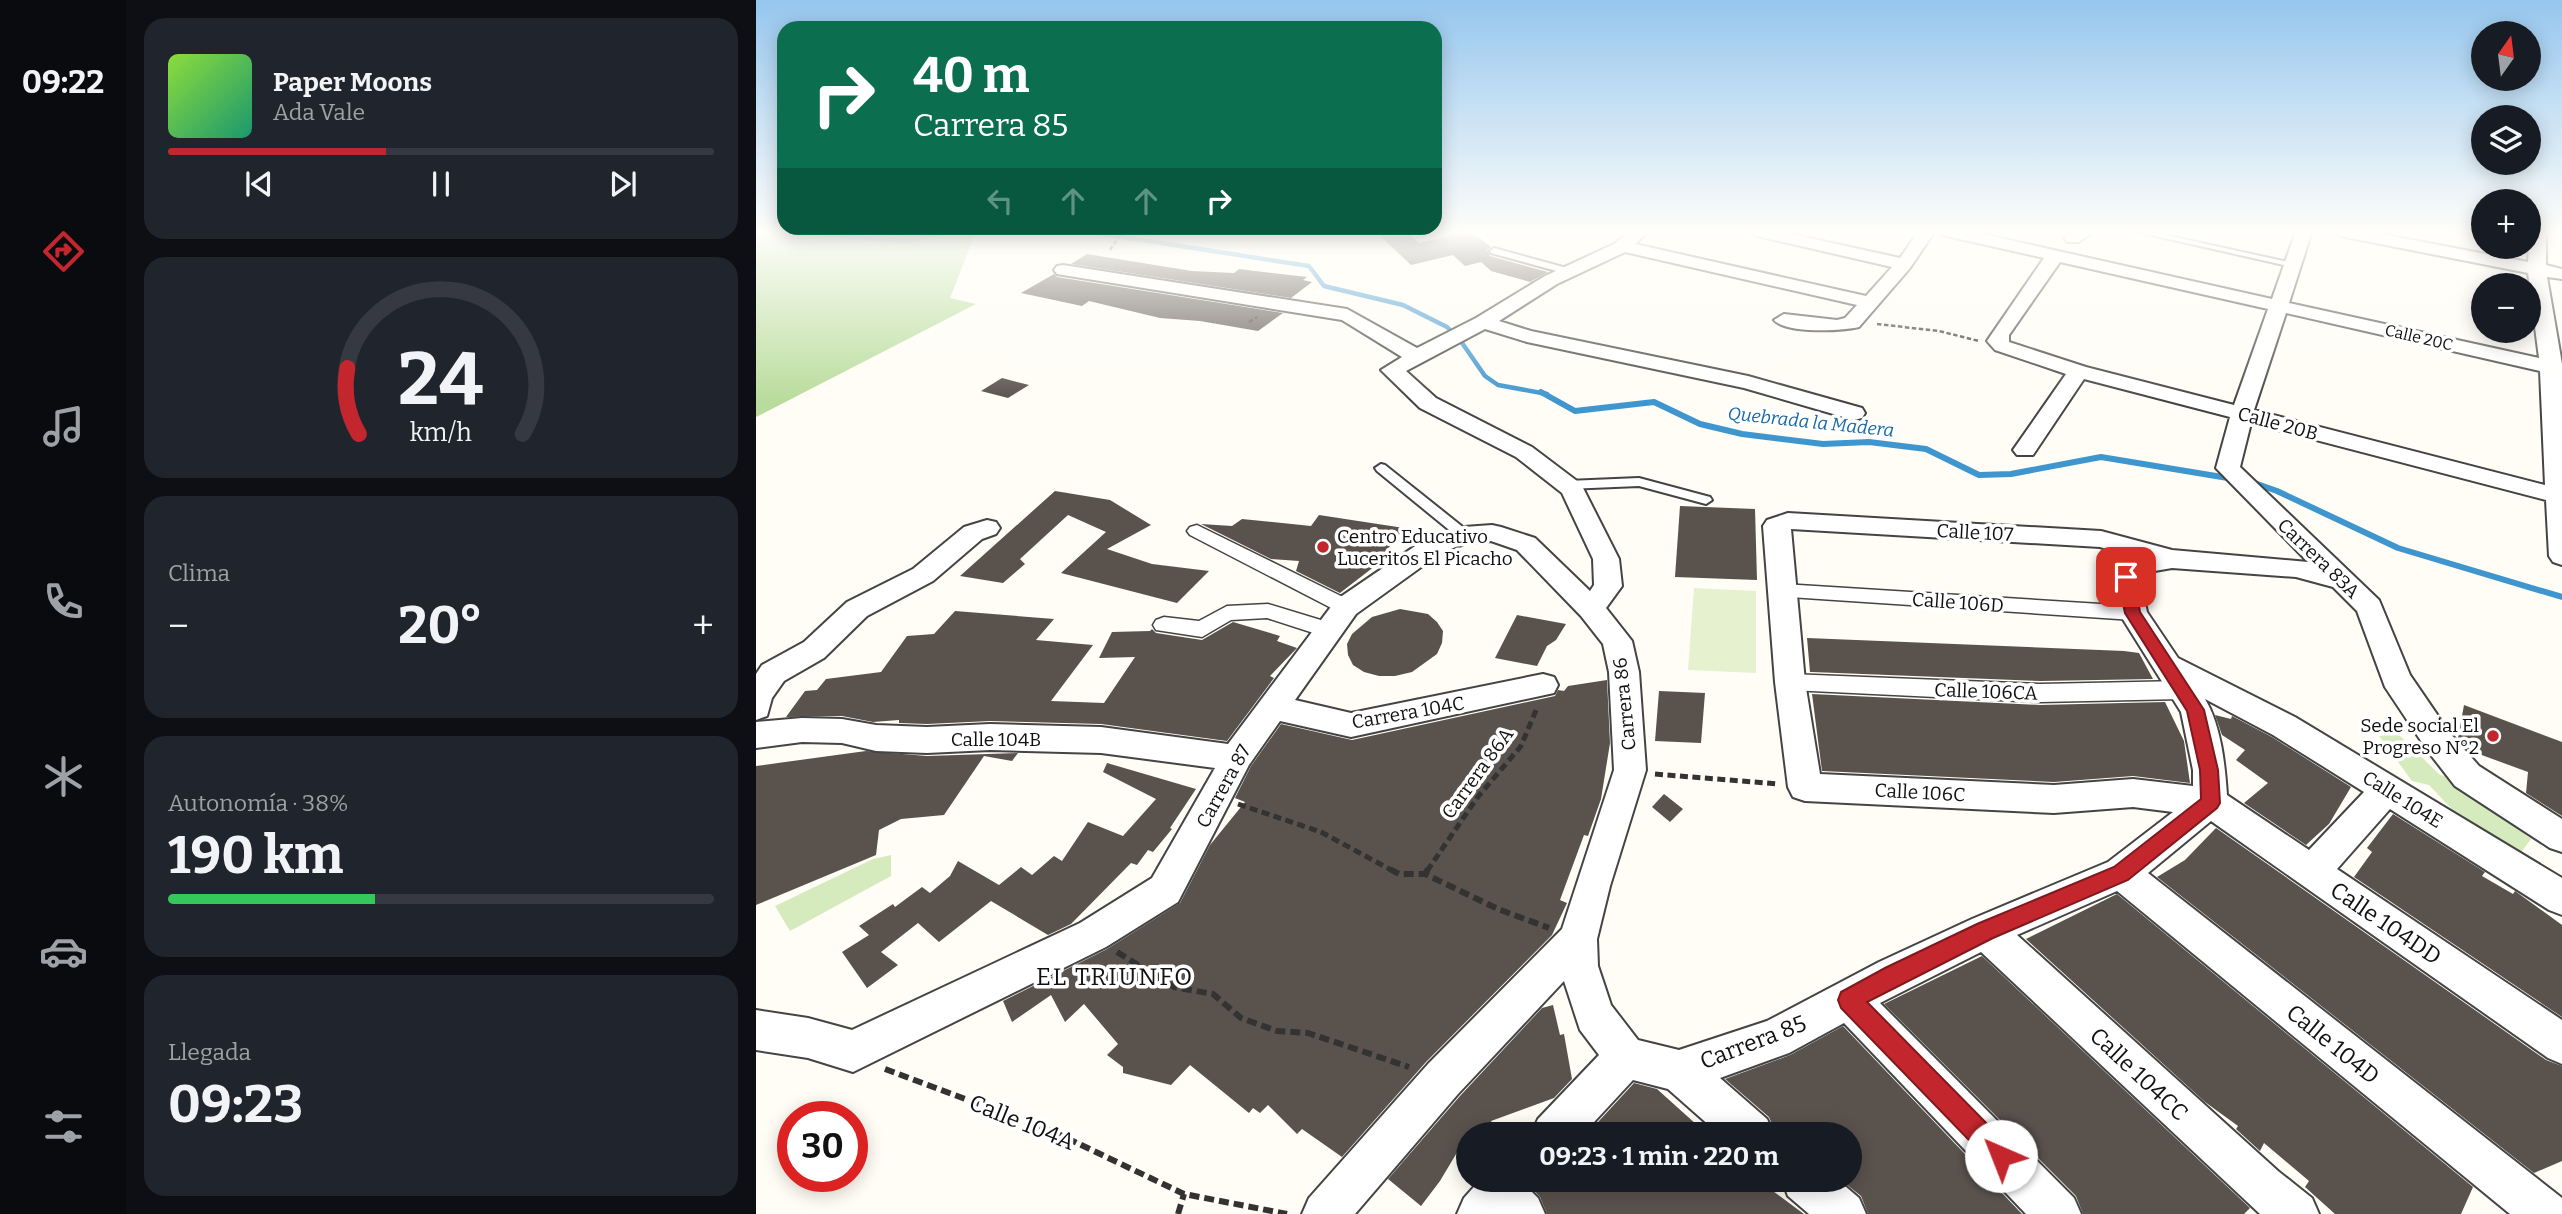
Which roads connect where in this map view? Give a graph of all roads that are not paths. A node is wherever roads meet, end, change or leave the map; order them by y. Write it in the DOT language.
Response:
graph roads {
  1 [pos="1175,288"];
  2 [pos="1539,288"];
  3 [pos="1804,288"];
  4 [pos="1882,288"];
  5 [pos="2031,288"];
  6 [pos="2204,288"];
  7 [pos="2286,288"];
  8 [pos="2540,288"];
  9 [pos="1868,302"];
  10 [pos="2281,305"];
  11 [pos="1784,320"];
  12 [pos="1474,327"];
  13 [pos="1426,352"];
  14 [pos="2556,369"];
  15 [pos="2079,371"];
  16 [pos="1854,413"];
  17 [pos="2242,414"];
  18 [pos="2025,450"];
  19 [pos="1381,468"];
  20 [pos="1567,485"];
  21 [pos="2559,496"];
  22 [pos="1706,500"];
  23 [pos="987,528"];
  24 [pos="1197,531"];
  25 [pos="1464,535"];
  26 [pos="2562,556"];
  27 [pos="2156,562"];
  28 [pos="2343,581"];
  29 [pos="1783,591"];
  30 [pos="1591,608"];
  31 [pos="2133,613"];
  32 [pos="1338,618"];
  33 [pos="1164,625"];
  34 [pos="2175,678"];
  35 [pos="1790,682"];
  36 [pos="1543,685"];
  37 [pos="1273,707"];
  38 [pos="756,708"];
  39 [pos="756,735"];
  40 [pos="1236,758"];
  41 [pos="2388,789"];
  42 [pos="2210,803"];
  43 [pos="2559,834"];
  44 [pos="2311,872"];
  45 [pos="2121,873"];
  46 [pos="2562,898"];
  47 [pos="1985,931"];
  48 [pos="1578,939"];
  49 [pos="1849,1000"];
  50 [pos="756,1030"];
  51 [pos="2562,1044"];
  52 [pos="1626,1058"];
  53 [pos="1679,1070"];
  54 [pos="1565,1122"];
  55 [pos="1738,1122"];
  56 [pos="1818,1192"];
  57 [pos="1325,1214"];
  58 [pos="1843,1214"];
  59 [pos="2059,1214"];
  60 [pos="2296,1214"];
  61 [pos="2546,1214"];
  1 -- 13 [label="street"];
  2 -- 12 [label="street"];
  3 -- 9 [label="street"];
  4 -- 9 [label="street"];
  5 -- 15 [label="street, Calle 20B"];
  6 -- 10 [label="street, Calle 20C"];
  7 -- 10 [label="street"];
  8 -- 14 [label="street"];
  9 -- 11 [label="street"];
  10 -- 14 [label="street, Calle 20C"];
  10 -- 17 [label="street"];
  12 -- 13 [label="street"];
  12 -- 16 [label="street"];
  13 -- 20 [label="street"];
  14 -- 21 [label="street"];
  15 -- 17 [label="street, Calle 20B"];
  15 -- 18 [label="street"];
  17 -- 21 [label="street, Calle 20B"];
  17 -- 28 [label="street, Carrera 83A"];
  19 -- 25 [label="lane"];
  20 -- 22 [label="lane"];
  20 -- 30 [label="street"];
  21 -- 26 [label="street"];
  23 -- 38 [label="street"];
  24 -- 32 [label="street"];
  25 -- 30 [label="street, Carrera 87"];
  25 -- 32 [label="street, Carrera 87"];
  27 -- 28 [label="street, Calle 107"];
  27 -- 29 [label="street, Calle 107"];
  27 -- 31 [label="street"];
  28 -- 43 [label="street, Carrera 83A"];
  29 -- 31 [label="street, Calle 106D"];
  29 -- 35 [label="street"];
  30 -- 48 [label="street, Carrera 86"];
  31 -- 34 [label="street"];
  32 -- 33 [label="street"];
  32 -- 37 [label="street, Carrera 87"];
  34 -- 35 [label="street, Calle 106CA"];
  34 -- 41 [label="street, Calle 104E"];
  34 -- 42 [label="street"];
  35 -- 42 [label="street, Calle 106C"];
  36 -- 37 [label="street, Carrera 104C"];
  37 -- 40 [label="street, Carrera 87"];
  39 -- 40 [label="street, Calle 104B"];
  40 -- 50 [label="street, Carrera 87"];
  41 -- 44 [label="street"];
  41 -- 46 [label="street, Calle 104E"];
  42 -- 44 [label="street, Calle 104DD"];
  42 -- 45 [label="street, Carrera 85"];
  44 -- 51 [label="street, Calle 104DD"];
  45 -- 47 [label="street, Carrera 85"];
  45 -- 61 [label="street, Calle 104D"];
  47 -- 49 [label="street, Carrera 85"];
  47 -- 60 [label="street, Calle 104CC"];
  48 -- 52 [label="street, Carrera 86"];
  48 -- 57 [label="street, Carrera 86"];
  49 -- 53 [label="street, Carrera 85"];
  49 -- 59 [label="street"];
  52 -- 53 [label="street, Carrera 85"];
  52 -- 54 [label="street"];
  53 -- 55 [label="street"];
  56 -- 58 [label="street"];
}
